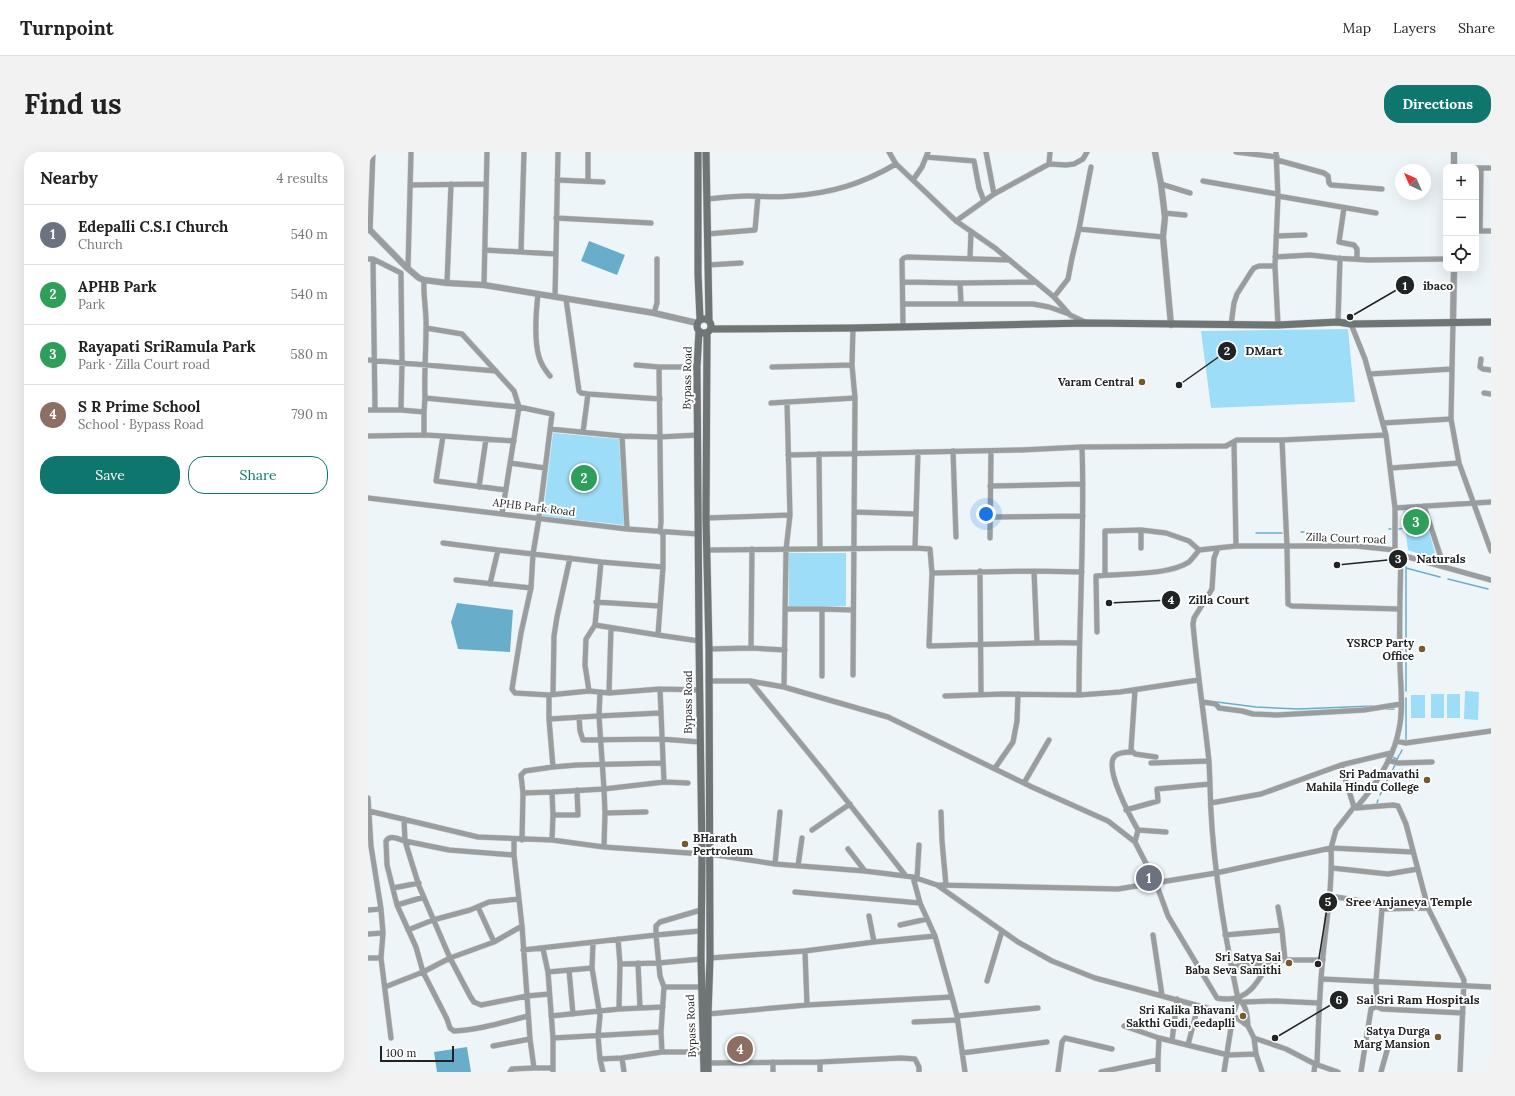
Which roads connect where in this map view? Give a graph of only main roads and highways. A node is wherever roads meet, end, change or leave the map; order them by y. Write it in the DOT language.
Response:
graph roads {
  1 [pos="698,152"];
  2 [pos="706,152"];
  3 [pos="709,320"];
  4 [pos="698,321"];
  5 [pos="1491,322"];
  6 [pos="709,331"];
  7 [pos="699,332"];
  8 [pos="705,854"];
  9 [pos="704,1072"];
  10 [pos="708,1072"];
  1 -- 4 [label="main road"];
  2 -- 3 [label="main road"];
  3 -- 4 [label="main road"];
  3 -- 6 [label="main road"];
  4 -- 7 [label="main road"];
  5 -- 6 [label="main road"];
  6 -- 7 [label="main road"];
  6 -- 8 [label="main road, Bypass Road"];
  7 -- 8 [label="main road, Bypass Road"];
  8 -- 9 [label="main road, Bypass Road"];
  8 -- 10 [label="main road, Bypass Road"];
}
